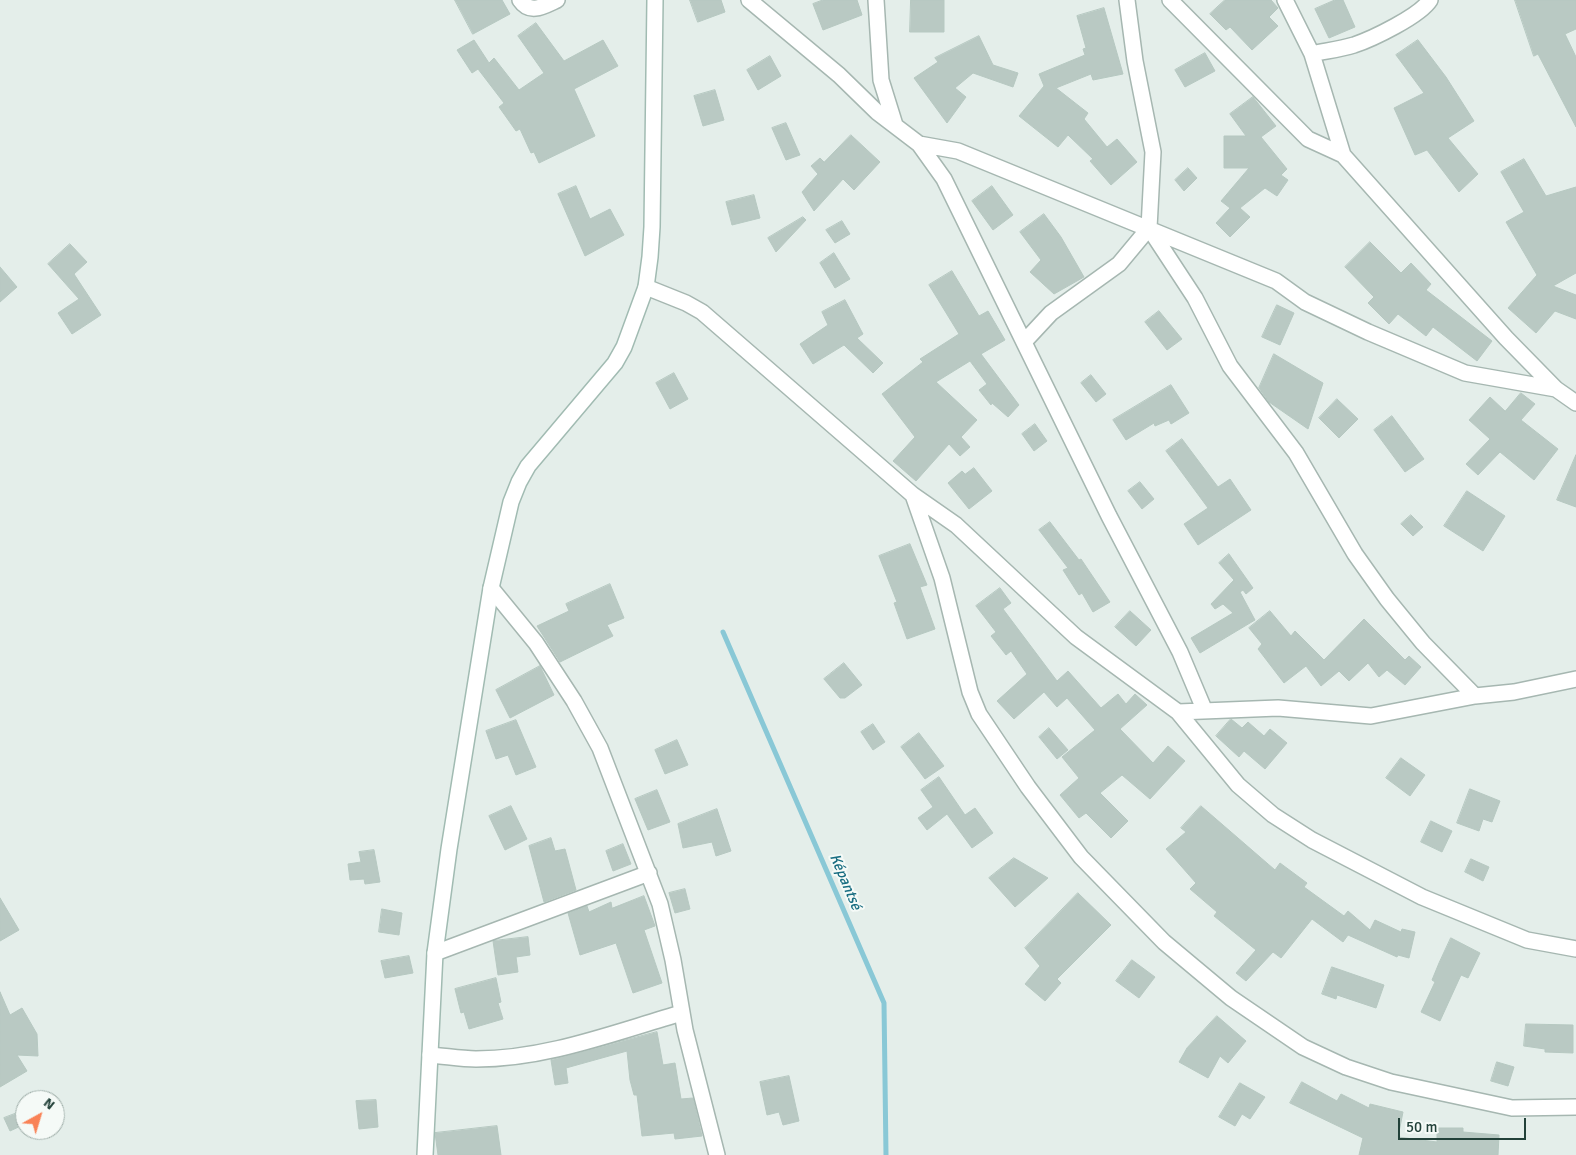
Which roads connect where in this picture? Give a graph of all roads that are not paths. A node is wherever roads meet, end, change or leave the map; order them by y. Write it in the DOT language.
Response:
graph roads {
  1 [pos="520,0"];
  2 [pos="557,0"];
  3 [pos="655,0"];
  4 [pos="749,0"];
  5 [pos="876,0"];
  6 [pos="1126,0"];
  7 [pos="1170,0"];
  8 [pos="1285,0"];
  9 [pos="1430,0"];
  10 [pos="1312,54"];
  11 [pos="895,125"];
  12 [pos="919,144"];
  13 [pos="1342,156"];
  14 [pos="1149,228"];
  15 [pos="646,287"];
  16 [pos="1024,342"];
  17 [pos="1556,389"];
  18 [pos="1576,403"];
  19 [pos="913,494"];
  20 [pos="491,588"];
  21 [pos="1576,679"];
  22 [pos="1475,696"];
  23 [pos="1204,709"];
  24 [pos="1178,712"];
  25 [pos="649,873"];
  26 [pos="1576,949"];
  27 [pos="435,953"];
  28 [pos="682,1013"];
  29 [pos="430,1055"];
  30 [pos="1576,1107"];
  31 [pos="425,1155"];
  32 [pos="717,1155"];
  1 -- 2 [label="street"];
  3 -- 15 [label="street"];
  4 -- 11 [label="street"];
  5 -- 11 [label="street"];
  6 -- 14 [label="street"];
  7 -- 13 [label="street"];
  8 -- 10 [label="street"];
  9 -- 10 [label="street"];
  10 -- 13 [label="street"];
  11 -- 12 [label="street"];
  12 -- 14 [label="street"];
  12 -- 16 [label="street"];
  13 -- 17 [label="street"];
  14 -- 16 [label="street"];
  14 -- 17 [label="street"];
  14 -- 22 [label="street"];
  15 -- 19 [label="street"];
  15 -- 20 [label="street"];
  16 -- 23 [label="street"];
  17 -- 18 [label="street"];
  19 -- 24 [label="street"];
  19 -- 30 [label="street"];
  20 -- 25 [label="street"];
  20 -- 27 [label="street"];
  21 -- 22 [label="street"];
  22 -- 23 [label="street"];
  23 -- 24 [label="street"];
  24 -- 26 [label="street"];
  25 -- 27 [label="street"];
  25 -- 28 [label="street"];
  27 -- 29 [label="street"];
  28 -- 29 [label="street"];
  28 -- 32 [label="street"];
  29 -- 31 [label="street"];
}
